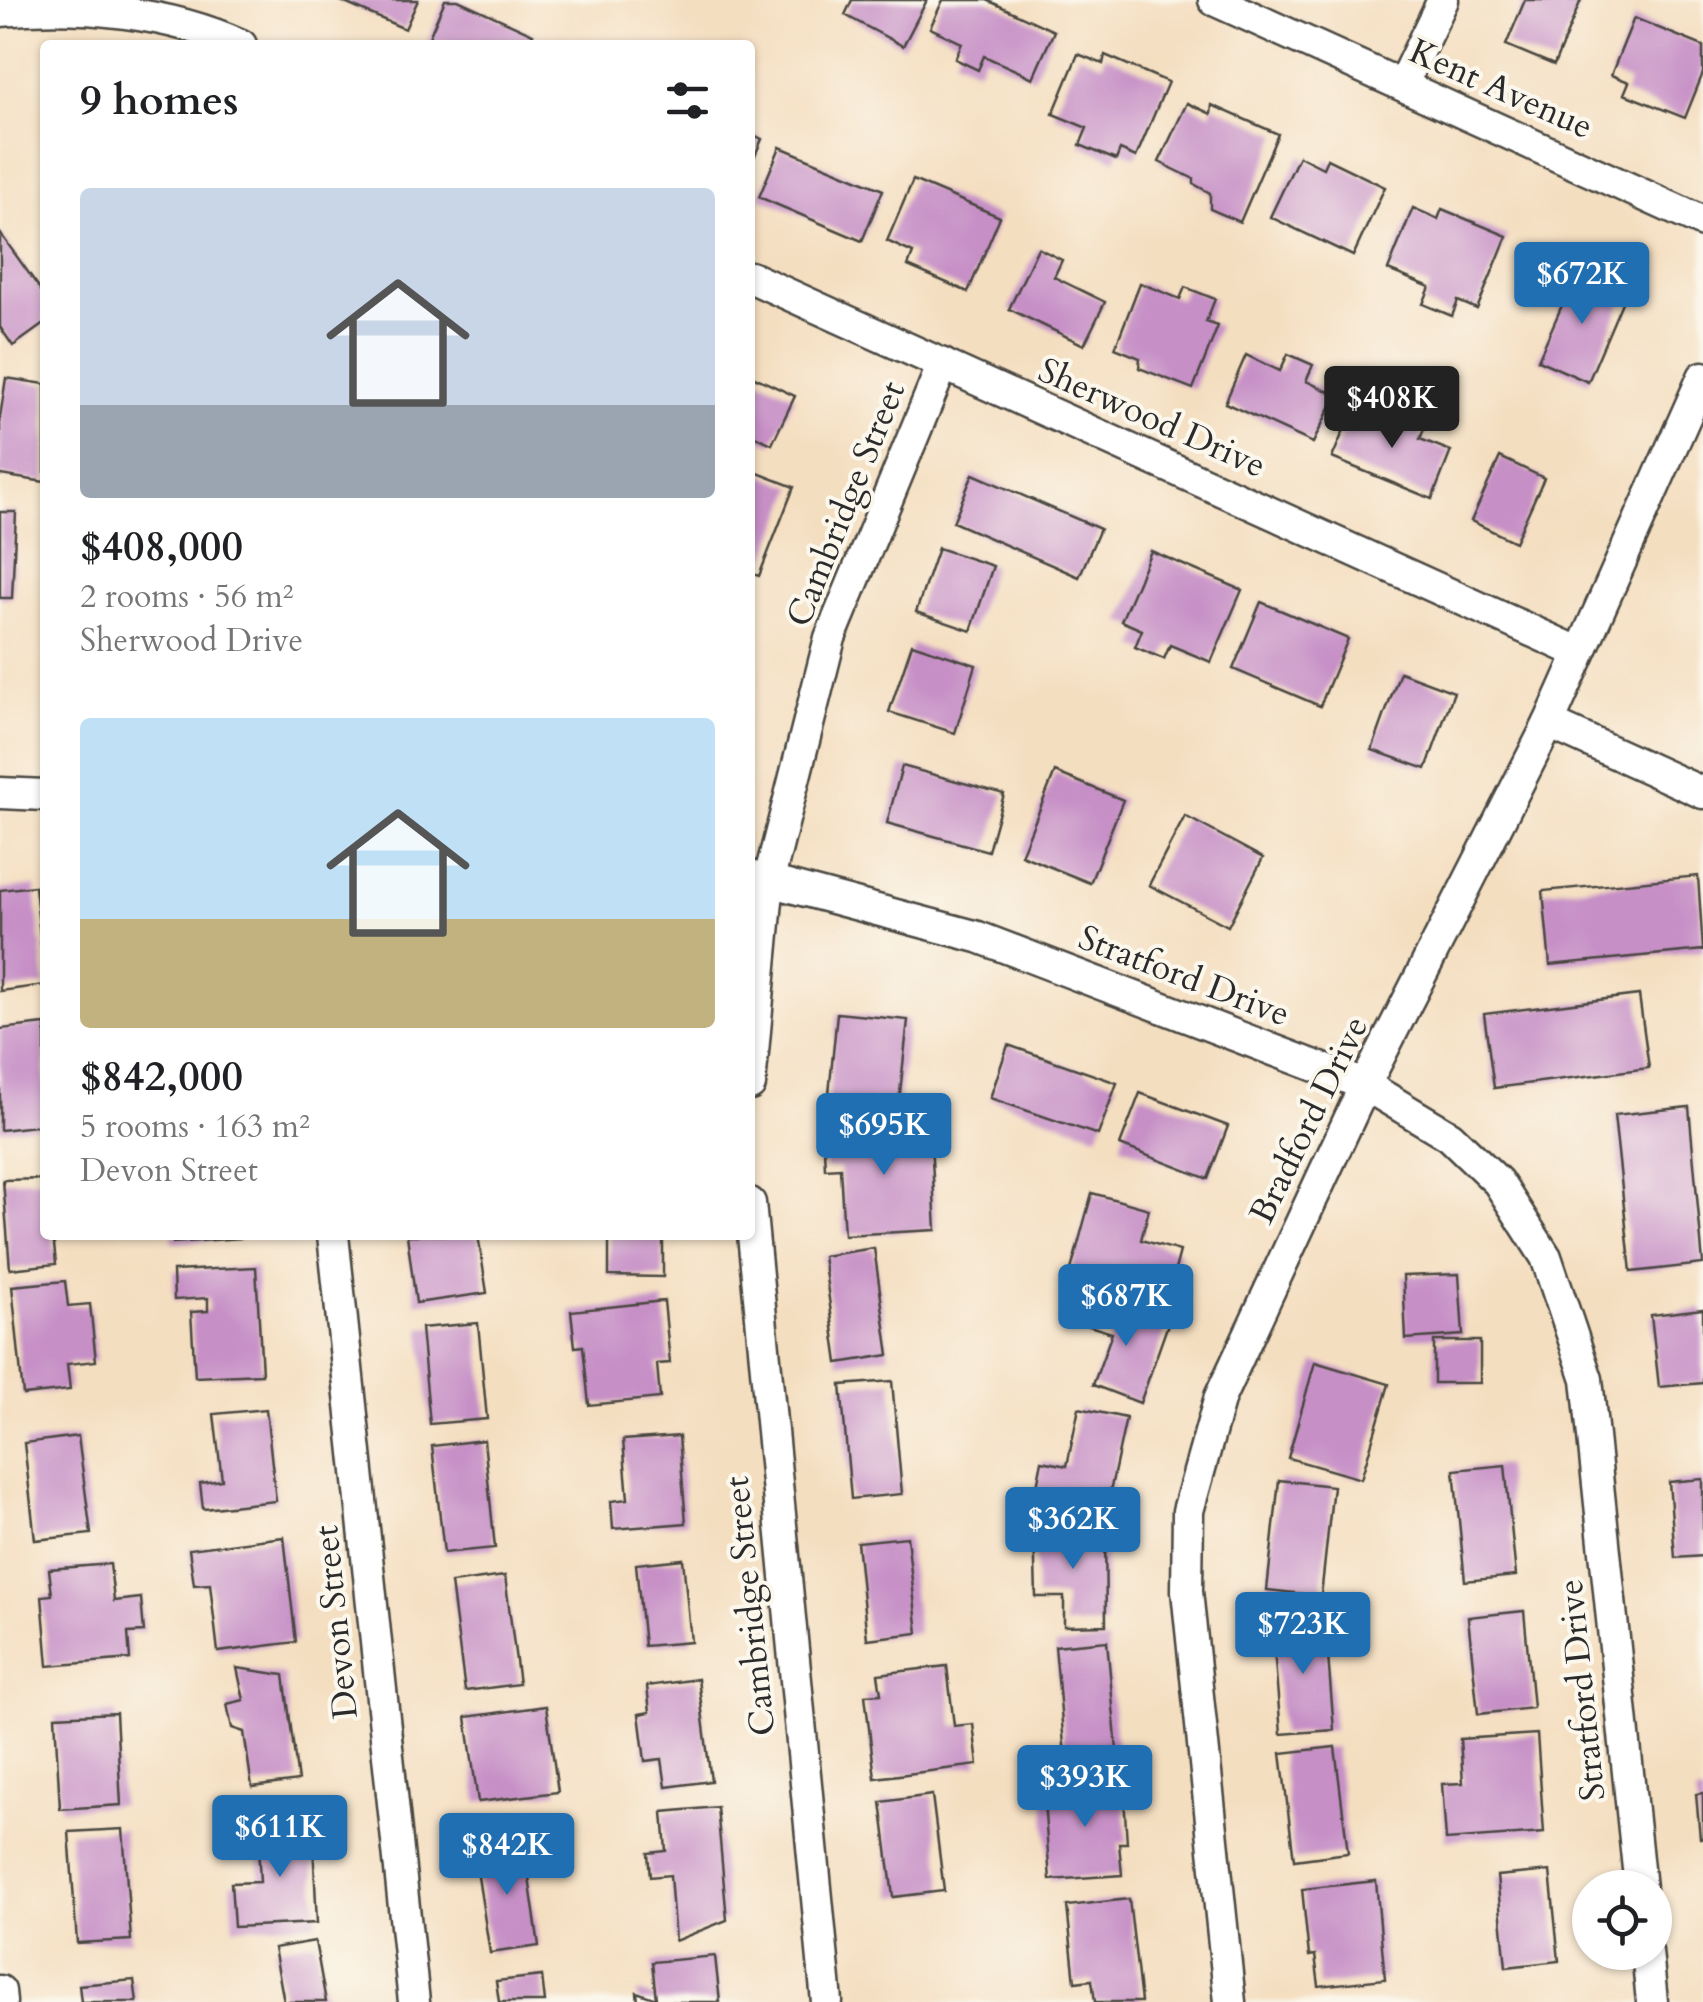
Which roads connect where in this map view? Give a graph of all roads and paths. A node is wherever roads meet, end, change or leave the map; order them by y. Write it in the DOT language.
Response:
graph roads {
  1 [pos="1214,0"];
  2 [pos="1443,0"];
  3 [pos="0,11"];
  4 [pos="223,40"];
  5 [pos="1402,85"];
  6 [pos="1703,222"];
  7 [pos="755,279"];
  8 [pos="943,364"];
  9 [pos="1703,377"];
  10 [pos="1578,652"];
  11 [pos="1549,723"];
  12 [pos="1703,792"];
  13 [pos="0,793"];
  14 [pos="40,795"];
  15 [pos="760,877"];
  16 [pos="755,981"];
  17 [pos="1365,1085"];
  18 [pos="334,1240"];
  19 [pos="754,1240"];
  20 [pos="1638,1870"];
  21 [pos="1648,1970"];
  22 [pos="0,1991"];
  23 [pos="1,2002"];
  24 [pos="414,2002"];
  25 [pos="827,2002"];
  26 [pos="1230,2002"];
  27 [pos="1652,2002"];
  1 -- 5 [label="street, Kent Avenue"];
  2 -- 5 [label="street"];
  3 -- 4 [label="street"];
  5 -- 6 [label="street, Kent Avenue"];
  7 -- 8 [label="street, Sherwood Drive"];
  8 -- 10 [label="street, Sherwood Drive"];
  8 -- 15 [label="street, Cambridge Street"];
  9 -- 10 [label="street, Bradford Drive"];
  10 -- 11 [label="street, Bradford Drive"];
  11 -- 12 [label="street"];
  11 -- 17 [label="street, Bradford Drive"];
  13 -- 14 [label="street"];
  15 -- 16 [label="street, Cambridge Street"];
  15 -- 17 [label="street, Stratford Drive"];
  17 -- 20 [label="street, Stratford Drive"];
  17 -- 26 [label="street, Bradford Drive"];
  18 -- 24 [label="street, Devon Street"];
  19 -- 25 [label="street, Cambridge Street"];
  21 -- 27 [label="street"];
  22 -- 23 [label="street"];
}
